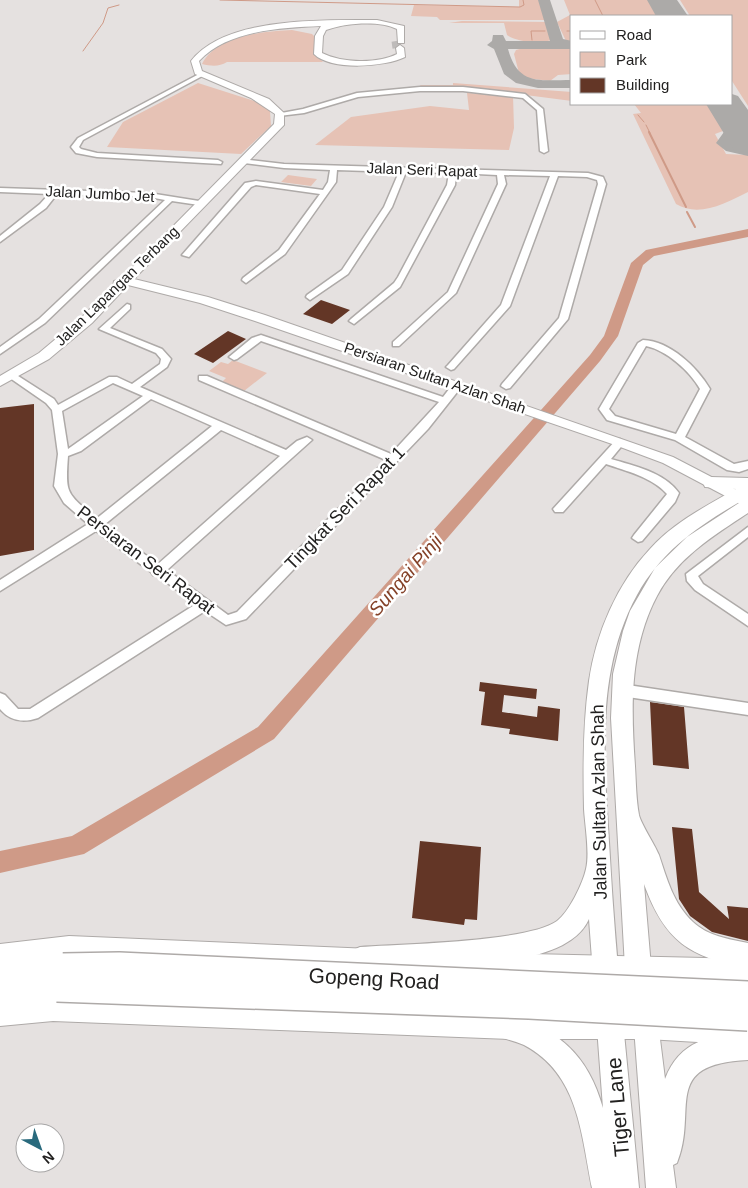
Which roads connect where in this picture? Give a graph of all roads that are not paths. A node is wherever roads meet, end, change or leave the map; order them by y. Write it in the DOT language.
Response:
graph roads {
  1 [pos="338,23"];
  2 [pos="264,30"];
  3 [pos="319,36"];
  4 [pos="203,74"];
  5 [pos="279,114"];
  6 [pos="544,151"];
  7 [pos="244,161"];
  8 [pos="218,162"];
  9 [pos="334,168"];
  10 [pos="403,169"];
  11 [pos="453,171"];
  12 [pos="500,172"];
  13 [pos="555,174"];
  14 [pos="0,190"];
  15 [pos="55,192"];
  16 [pos="324,192"];
  17 [pos="170,198"];
  18 [pos="199,204"];
  19 [pos="183,221"];
  20 [pos="0,240"];
  21 [pos="154,244"];
  22 [pos="186,255"];
  23 [pos="139,268"];
  24 [pos="246,280"];
  25 [pos="124,282"];
  26 [pos="152,289"];
  27 [pos="310,297"];
  28 [pos="108,298"];
  29 [pos="128,307"];
  30 [pos="84,311"];
  31 [pos="354,321"];
  32 [pos="396,344"];
  33 [pos="0,351"];
  34 [pos="234,357"];
  35 [pos="451,367"];
  36 [pos="3,378"];
  37 [pos="203,378"];
  38 [pos="506,386"];
  39 [pos="456,387"];
  40 [pos="134,388"];
  41 [pos="151,395"];
  42 [pos="445,401"];
  43 [pos="57,410"];
  44 [pos="220,425"];
  45 [pos="679,438"];
  46 [pos="307,440"];
  47 [pos="619,444"];
  48 [pos="63,454"];
  49 [pos="288,455"];
  50 [pos="393,459"];
  51 [pos="604,460"];
  52 [pos="748,465"];
  53 [pos="709,484"];
  54 [pos="748,484"];
  55 [pos="743,499"];
  56 [pos="559,509"];
  57 [pos="748,518"];
  58 [pos="713,519"];
  59 [pos="96,525"];
  60 [pos="748,531"];
  61 [pos="638,538"];
  62 [pos="158,572"];
  63 [pos="0,586"];
  64 [pos="203,606"];
  65 [pos="226,620"];
  66 [pos="748,621"];
  67 [pos="621,690"];
  68 [pos="0,699"];
  69 [pos="748,710"];
  70 [pos="628,820"];
  71 [pos="598,867"];
  72 [pos="0,956"];
  73 [pos="748,956"];
  74 [pos="360,960"];
  75 [pos="500,966"];
  76 [pos="605,967"];
  77 [pos="638,967"];
  78 [pos="748,972"];
  79 [pos="0,973"];
  80 [pos="60,978"];
  81 [pos="748,982"];
  82 [pos="0,991"];
  83 [pos="748,997"];
  84 [pos="0,1014"];
  85 [pos="748,1015"];
  86 [pos="748,1024"];
  87 [pos="508,1026"];
  88 [pos="611,1026"];
  89 [pos="647,1027"];
  90 [pos="748,1033"];
  91 [pos="748,1047"];
  92 [pos="608,1188"];
  93 [pos="624,1188"];
  94 [pos="661,1188"];
  95 [pos="666,1188"];
  1 -- 2 [label="street"];
  1 -- 3 [label="street"];
  1 -- 3 [label="street"];
  2 -- 3 [label="street"];
  2 -- 4 [label="street"];
  4 -- 5 [label="street"];
  4 -- 8 [label="street"];
  5 -- 6 [label="street"];
  5 -- 7 [label="street, Jalan Lapangan Terbang"];
  7 -- 9 [label="street, Jalan Seri Rapat"];
  7 -- 18 [label="street, Jalan Lapangan Terbang"];
  9 -- 10 [label="street, Jalan Seri Rapat"];
  9 -- 16 [label="street"];
  10 -- 11 [label="street, Jalan Seri Rapat"];
  10 -- 27 [label="street"];
  11 -- 12 [label="street, Jalan Seri Rapat"];
  11 -- 31 [label="street"];
  12 -- 13 [label="street, Jalan Seri Rapat"];
  12 -- 32 [label="street"];
  13 -- 35 [label="street"];
  13 -- 38 [label="street, Jalan Seri Rapat"];
  14 -- 15 [label="street, Jalan Jumbo Jet"];
  15 -- 17 [label="street, Jalan Jumbo Jet"];
  15 -- 20 [label="street"];
  16 -- 22 [label="street"];
  16 -- 24 [label="street"];
  17 -- 18 [label="street, Jalan Jumbo Jet"];
  17 -- 33 [label="street"];
  18 -- 19 [label="street, Jalan Lapangan Terbang"];
  19 -- 21 [label="street, Jalan Lapangan Terbang"];
  19 -- 23 [label="street, Jalan Lapangan Terbang"];
  21 -- 25 [label="street"];
  21 -- 30 [label="street, Jalan Lapangan Terbang"];
  23 -- 25 [label="street, Jalan Lapangan Terbang"];
  23 -- 26 [label="street"];
  25 -- 26 [label="street, Persiaran Sultan Azlan Shah"];
  25 -- 28 [label="street, Jalan Lapangan Terbang"];
  25 -- 30 [label="street"];
  26 -- 28 [label="street"];
  26 -- 39 [label="street, Persiaran Sultan Azlan Shah"];
  28 -- 36 [label="street, Jalan Lapangan Terbang"];
  29 -- 40 [label="street"];
  30 -- 36 [label="street, Jalan Lapangan Terbang"];
  34 -- 42 [label="street"];
  36 -- 43 [label="street"];
  37 -- 50 [label="street"];
  39 -- 42 [label="street, Tingkat Seri Rapat 1"];
  39 -- 47 [label="street, Persiaran Sultan Azlan Shah"];
  40 -- 41 [label="street"];
  40 -- 43 [label="street"];
  41 -- 44 [label="street"];
  41 -- 48 [label="street"];
  42 -- 50 [label="street, Tingkat Seri Rapat 1"];
  43 -- 48 [label="street, Persiaran Seri Rapat"];
  44 -- 49 [label="street"];
  44 -- 59 [label="street"];
  45 -- 45 [label="street"];
  45 -- 52 [label="street"];
  46 -- 49 [label="street"];
  47 -- 51 [label="street"];
  47 -- 53 [label="street, Persiaran Sultan Azlan Shah"];
  48 -- 59 [label="street, Persiaran Seri Rapat"];
  49 -- 62 [label="street"];
  50 -- 65 [label="street, Tingkat Seri Rapat 1"];
  51 -- 56 [label="street"];
  51 -- 61 [label="street"];
  53 -- 54 [label="main road"];
  53 -- 55 [label="street, Persiaran Sultan Azlan Shah"];
  53 -- 58 [label="main road"];
  55 -- 58 [label="main road, Jalan Sultan Azlan Shah"];
  57 -- 58 [label="main road"];
  58 -- 67 [label="main road, Jalan Sultan Azlan Shah"];
  58 -- 71 [label="main road, Jalan Sultan Azlan Shah"];
  59 -- 62 [label="street, Persiaran Seri Rapat"];
  59 -- 63 [label="street"];
  60 -- 66 [label="street"];
  62 -- 64 [label="street, Persiaran Seri Rapat"];
  64 -- 65 [label="street, Persiaran Seri Rapat"];
  64 -- 68 [label="street"];
  67 -- 69 [label="street"];
  67 -- 70 [label="main road, Jalan Sultan Azlan Shah"];
  70 -- 73 [label="main road"];
  70 -- 77 [label="main road, Jalan Sultan Azlan Shah"];
  71 -- 74 [label="main road"];
  71 -- 76 [label="main road, Jalan Sultan Azlan Shah"];
  72 -- 74 [label="street"];
  74 -- 75 [label="street"];
  75 -- 76 [label="street"];
  75 -- 87 [label="street"];
  76 -- 77 [label="street"];
  76 -- 88 [label="main road, Jalan Sultan Azlan Shah"];
  77 -- 78 [label="street"];
  77 -- 89 [label="main road, Jalan Sultan Azlan Shah"];
  79 -- 80 [label="highway, Gopeng Road"];
  80 -- 82 [label="highway"];
  80 -- 83 [label="highway, Gopeng Road, bridge"];
  80 -- 85 [label="highway, Gopeng Road, bridge"];
  81 -- 86 [label="street"];
  84 -- 87 [label="street"];
  87 -- 88 [label="street"];
  87 -- 92 [label="main road"];
  88 -- 89 [label="street"];
  88 -- 93 [label="main road, Tiger Lane"];
  89 -- 90 [label="street"];
  89 -- 94 [label="main road, Tiger Lane"];
  91 -- 95 [label="main road"];
}
